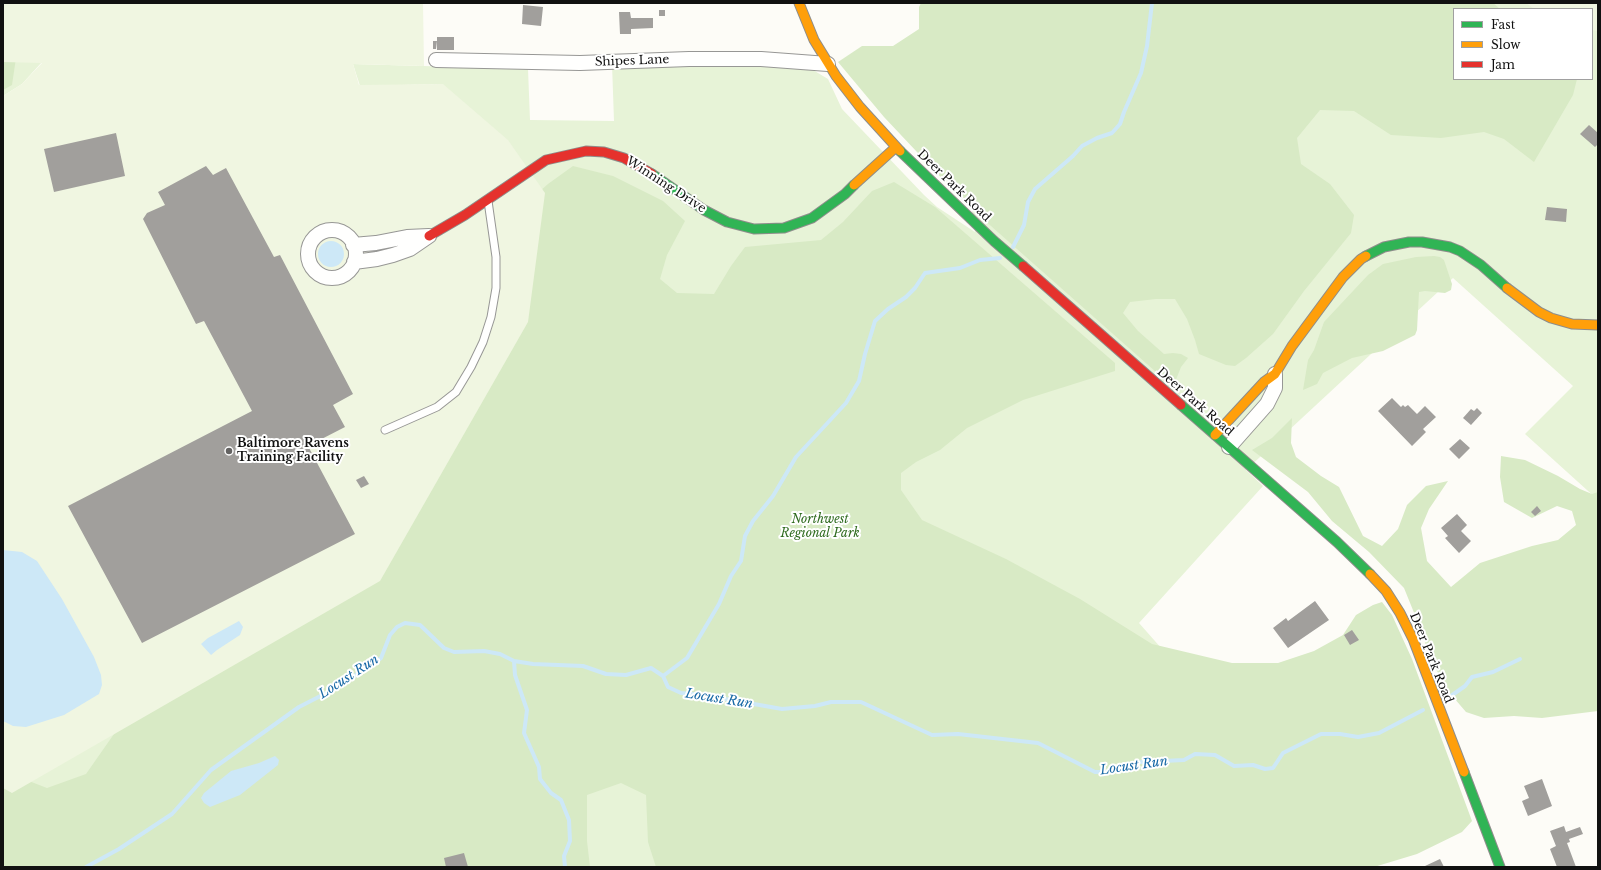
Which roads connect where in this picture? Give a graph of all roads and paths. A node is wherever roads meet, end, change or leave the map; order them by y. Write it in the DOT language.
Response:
graph roads {
  1 [pos="799,3"];
  2 [pos="436,60"];
  3 [pos="828,64"];
  4 [pos="896,147"];
  5 [pos="488,199"];
  6 [pos="429,236"];
  7 [pos="353,245"];
  8 [pos="354,262"];
  9 [pos="1598,326"];
  10 [pos="1275,374"];
  11 [pos="385,430"];
  12 [pos="1215,435"];
  13 [pos="1229,448"];
  14 [pos="1500,867"];
  1 -- 3 [label="street, Deer Park Road"];
  2 -- 3 [label="street, Shipes Lane"];
  3 -- 4 [label="street, Deer Park Road"];
  4 -- 5 [label="street, Winning Drive"];
  4 -- 12 [label="street, Deer Park Road"];
  5 -- 6 [label="street, Winning Drive"];
  5 -- 11 [label="lane"];
  6 -- 7 [label="street, Winning Drive"];
  6 -- 8 [label="street, Winning Drive"];
  7 -- 8 [label="street"];
  7 -- 8 [label="street"];
  9 -- 10 [label="street"];
  10 -- 12 [label="street"];
  10 -- 13 [label="street"];
  12 -- 13 [label="street, Deer Park Road"];
  13 -- 14 [label="street, Deer Park Road"];
}
